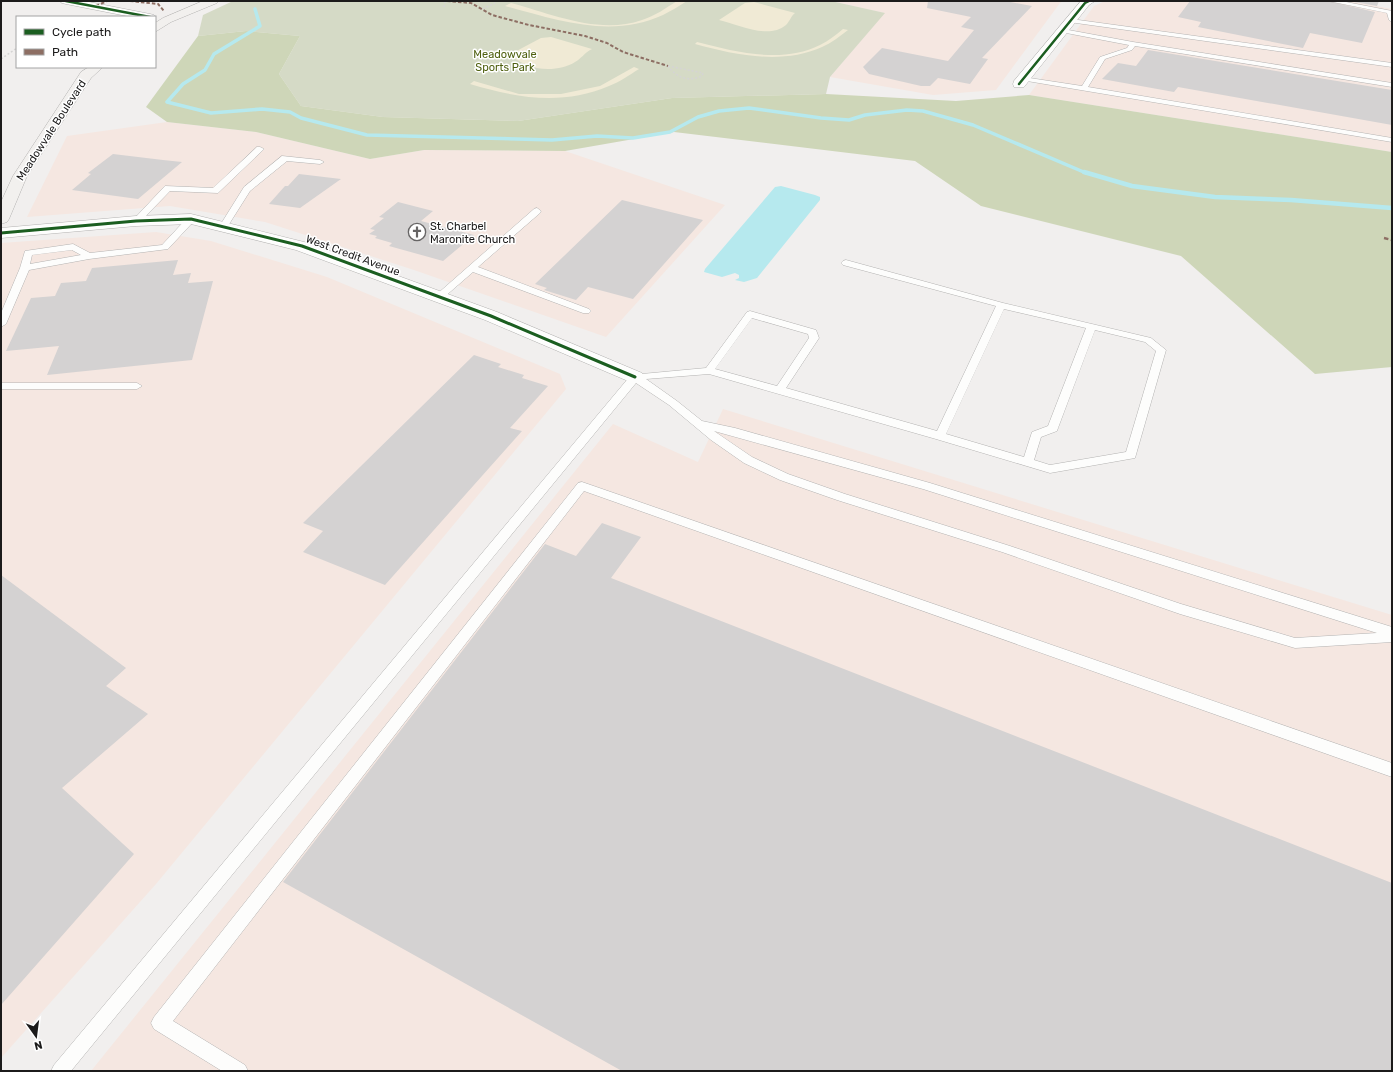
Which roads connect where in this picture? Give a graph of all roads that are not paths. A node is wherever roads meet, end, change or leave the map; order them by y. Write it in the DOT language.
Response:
graph roads {
  1 [pos="66,1"];
  2 [pos="213,1"];
  3 [pos="1089,1"];
  4 [pos="1331,1"];
  5 [pos="145,16"];
  6 [pos="161,19"];
  7 [pos="1392,20"];
  8 [pos="1071,21"];
  9 [pos="1063,31"];
  10 [pos="1133,44"];
  11 [pos="1392,65"];
  12 [pos="96,68"];
  13 [pos="1021,82"];
  14 [pos="1392,85"];
  15 [pos="1084,88"];
  16 [pos="1392,140"];
  17 [pos="260,149"];
  18 [pos="320,162"];
  19 [pos="537,211"];
  20 [pos="1,219"];
  21 [pos="191,219"];
  22 [pos="136,221"];
  23 [pos="224,227"];
  24 [pos="1,233"];
  25 [pos="89,256"];
  26 [pos="846,263"];
  27 [pos="25,268"];
  28 [pos="472,268"];
  29 [pos="439,297"];
  30 [pos="1001,305"];
  31 [pos="586,311"];
  32 [pos="1,324"];
  33 [pos="1092,326"];
  34 [pos="709,371"];
  35 [pos="635,377"];
  36 [pos="1,386"];
  37 [pos="137,386"];
  38 [pos="780,390"];
  39 [pos="698,423"];
  40 [pos="940,436"];
  41 [pos="1028,463"];
  42 [pos="1392,632"];
  43 [pos="1392,637"];
  44 [pos="1392,770"];
  45 [pos="60,1071"];
  46 [pos="239,1071"];
  1 -- 5 [label="street"];
  2 -- 6 [label="main road"];
  3 -- 8 [label="street"];
  4 -- 7 [label="lane"];
  8 -- 9 [label="street"];
  8 -- 11 [label="lane"];
  9 -- 10 [label="lane"];
  9 -- 13 [label="street"];
  10 -- 14 [label="lane"];
  10 -- 15 [label="lane"];
  12 -- 20 [label="main road, Meadowvale Boulevard"];
  13 -- 15 [label="lane"];
  15 -- 16 [label="lane"];
  17 -- 22 [label="lane"];
  18 -- 23 [label="lane"];
  19 -- 28 [label="lane"];
  21 -- 22 [label="street, West Credit Avenue"];
  21 -- 23 [label="street, West Credit Avenue"];
  21 -- 25 [label="lane"];
  22 -- 24 [label="street, West Credit Avenue"];
  23 -- 29 [label="street, West Credit Avenue"];
  25 -- 27 [label="lane"];
  25 -- 27 [label="lane"];
  26 -- 30 [label="lane"];
  27 -- 32 [label="lane"];
  28 -- 29 [label="lane"];
  28 -- 31 [label="lane"];
  29 -- 35 [label="street, West Credit Avenue"];
  30 -- 33 [label="lane"];
  30 -- 40 [label="lane"];
  33 -- 41 [label="lane"];
  33 -- 41 [label="lane"];
  34 -- 35 [label="lane"];
  34 -- 38 [label="lane"];
  34 -- 38 [label="lane"];
  35 -- 39 [label="lane"];
  35 -- 45 [label="lane"];
  36 -- 37 [label="lane"];
  38 -- 40 [label="lane"];
  39 -- 42 [label="lane"];
  39 -- 43 [label="lane"];
  40 -- 41 [label="lane"];
  44 -- 46 [label="lane"];
}
